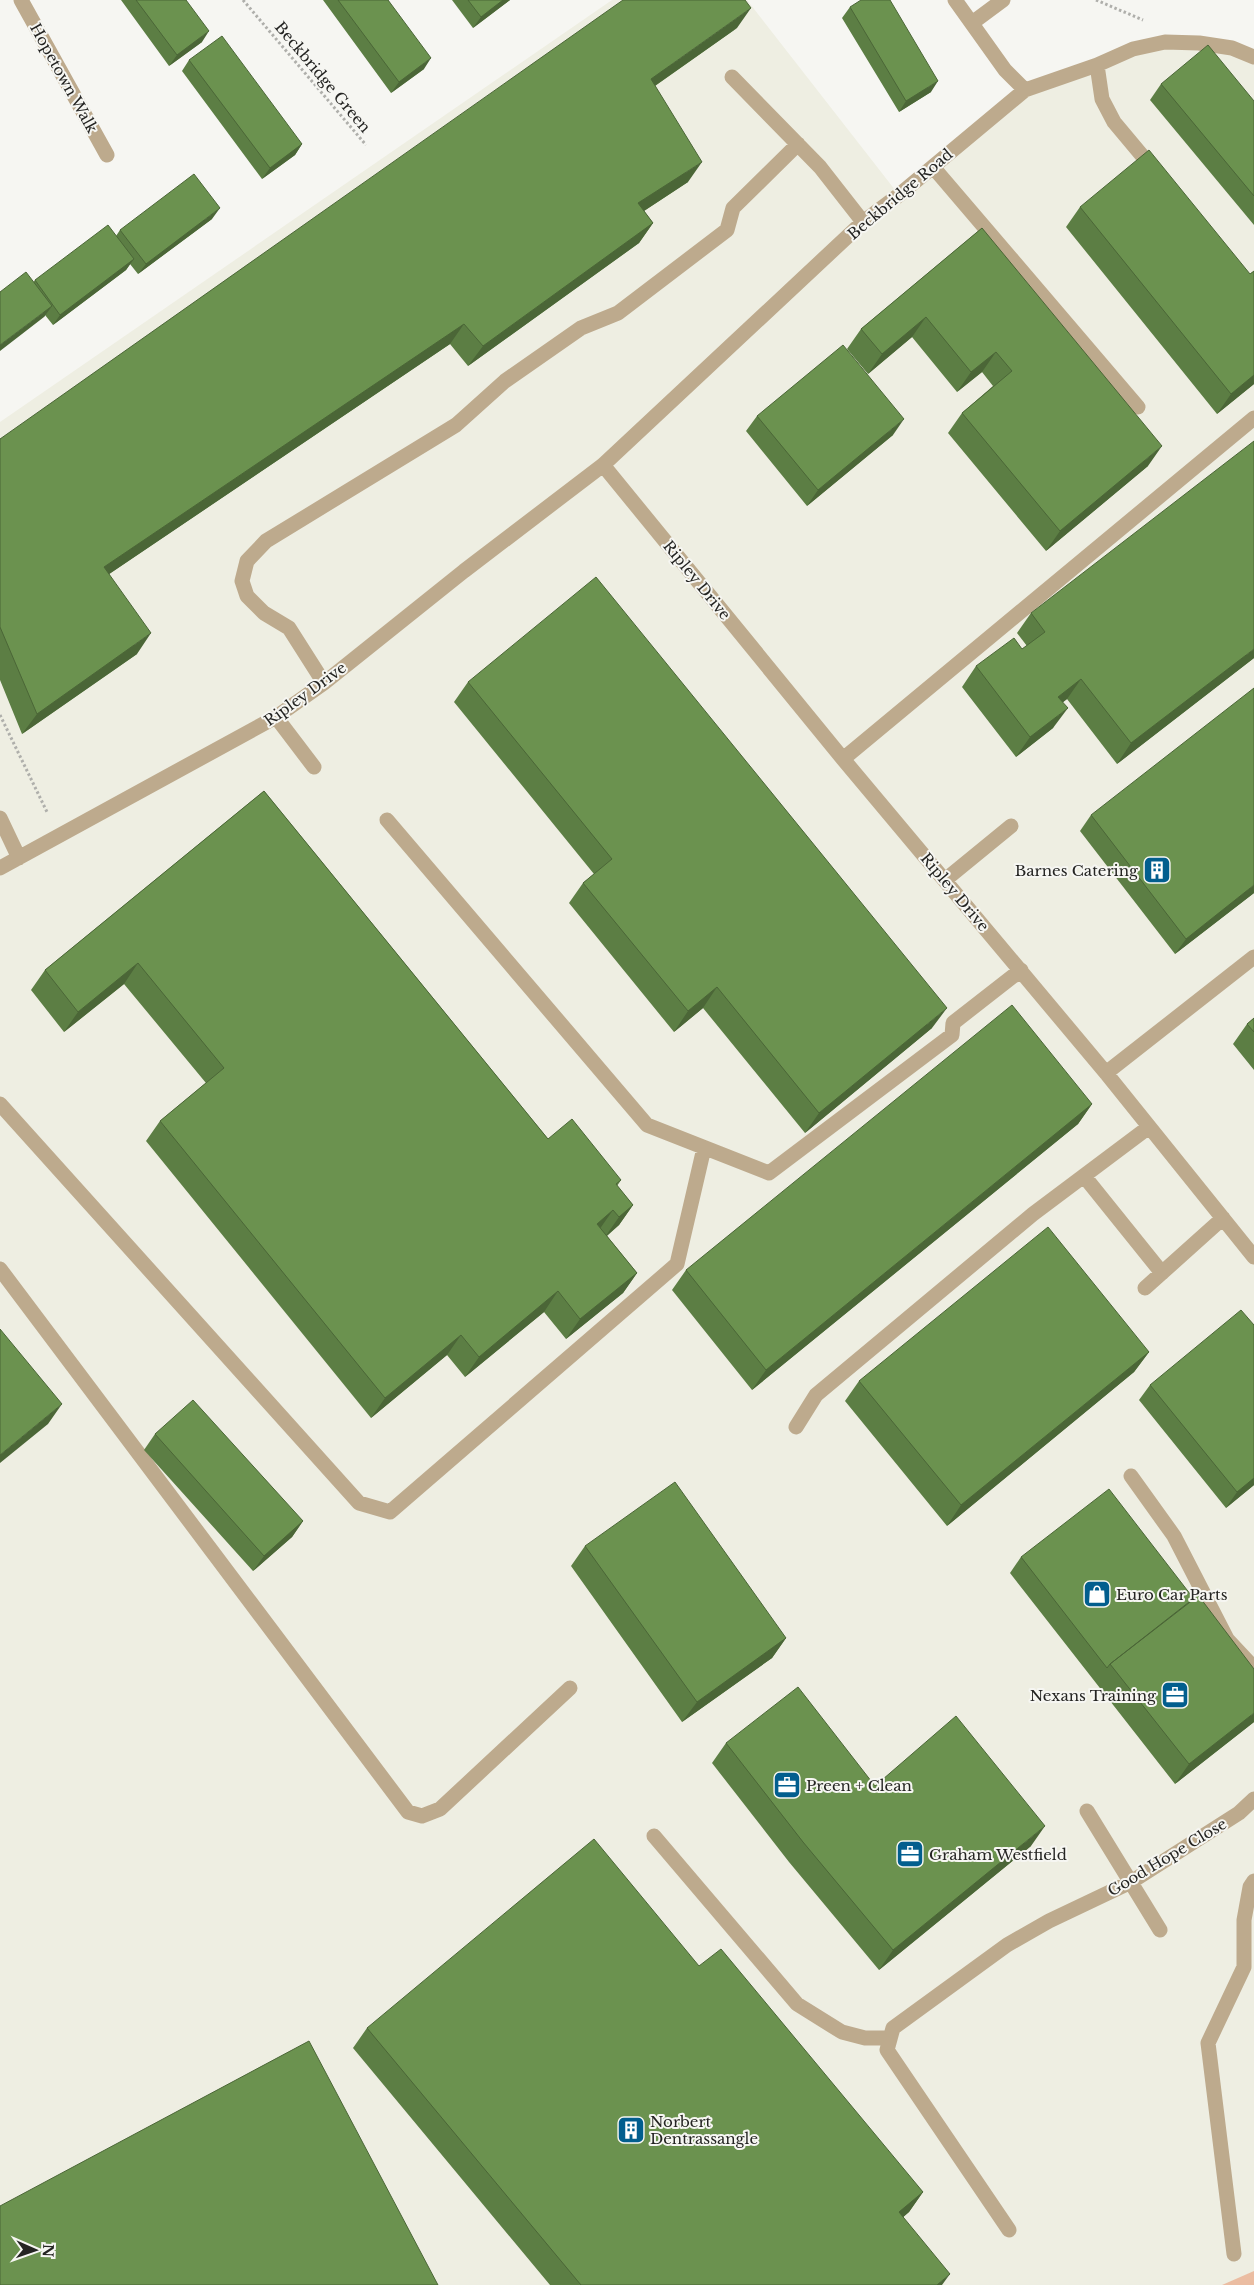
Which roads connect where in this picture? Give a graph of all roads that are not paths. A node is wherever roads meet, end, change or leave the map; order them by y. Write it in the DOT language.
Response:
graph roads {
  1 [pos="21,0"];
  2 [pos="955,0"];
  3 [pos="1003,0"];
  4 [pos="972,22"];
  5 [pos="1254,57"];
  6 [pos="1097,65"];
  7 [pos="732,76"];
  8 [pos="1025,90"];
  9 [pos="798,144"];
  10 [pos="107,155"];
  11 [pos="933,167"];
  12 [pos="1164,181"];
  13 [pos="863,222"];
  14 [pos="1138,407"];
  15 [pos="1254,418"];
  16 [pos="603,465"];
  17 [pos="324,683"];
  18 [pos="276,717"];
  19 [pos="843,759"];
  20 [pos="314,767"];
  21 [pos="0,818"];
  22 [pos="387,820"];
  23 [pos="1012,826"];
  24 [pos="19,858"];
  25 [pos="0,868"];
  26 [pos="945,880"];
  27 [pos="1254,957"];
  28 [pos="1021,970"];
  29 [pos="1106,1073"];
  30 [pos="0,1104"];
  31 [pos="1150,1127"];
  32 [pos="704,1148"];
  33 [pos="1084,1176"];
  34 [pos="1223,1218"];
  35 [pos="1251,1249"];
  36 [pos="0,1269"];
  37 [pos="1162,1273"];
  38 [pos="1145,1288"];
  39 [pos="796,1427"];
  40 [pos="1131,1476"];
  41 [pos="1254,1668"];
  42 [pos="570,1688"];
  43 [pos="1254,1799"];
  44 [pos="1087,1811"];
  45 [pos="654,1836"];
  46 [pos="1254,1881"];
  47 [pos="1131,1882"];
  48 [pos="1160,1930"];
  49 [pos="890,2038"];
  50 [pos="1009,2230"];
  51 [pos="1234,2254"];
  1 -- 10 [label="street, Hopetown Walk"];
  2 -- 4 [label="street"];
  3 -- 4 [label="street"];
  4 -- 8 [label="street"];
  5 -- 6 [label="street, Beckbridge Road"];
  6 -- 8 [label="street, Beckbridge Road"];
  6 -- 12 [label="street"];
  7 -- 9 [label="street"];
  8 -- 11 [label="street, Beckbridge Road"];
  9 -- 13 [label="street"];
  9 -- 17 [label="street"];
  11 -- 13 [label="street, Beckbridge Road"];
  11 -- 14 [label="street"];
  13 -- 16 [label="street, Beckbridge Road"];
  15 -- 19 [label="street"];
  16 -- 17 [label="street, Ripley Drive"];
  16 -- 19 [label="street, Ripley Drive"];
  17 -- 18 [label="street, Ripley Drive"];
  18 -- 20 [label="street"];
  18 -- 24 [label="street, Ripley Drive"];
  19 -- 26 [label="street, Ripley Drive"];
  21 -- 24 [label="street"];
  22 -- 32 [label="street"];
  23 -- 26 [label="street"];
  24 -- 25 [label="street, Ripley Drive"];
  26 -- 28 [label="street, Ripley Drive"];
  27 -- 29 [label="street"];
  28 -- 29 [label="street, Ripley Drive"];
  28 -- 32 [label="street"];
  29 -- 31 [label="street, Ripley Drive"];
  30 -- 32 [label="street"];
  31 -- 33 [label="street"];
  31 -- 34 [label="street, Ripley Drive"];
  33 -- 37 [label="street"];
  33 -- 39 [label="street"];
  34 -- 35 [label="street, Ripley Drive"];
  34 -- 37 [label="street"];
  36 -- 42 [label="street"];
  37 -- 38 [label="street"];
  40 -- 41 [label="street"];
  43 -- 47 [label="street, Good Hope Close"];
  44 -- 47 [label="street"];
  45 -- 49 [label="street"];
  46 -- 51 [label="street"];
  47 -- 48 [label="street"];
  47 -- 49 [label="street, Good Hope Close"];
  49 -- 50 [label="street"];
}
